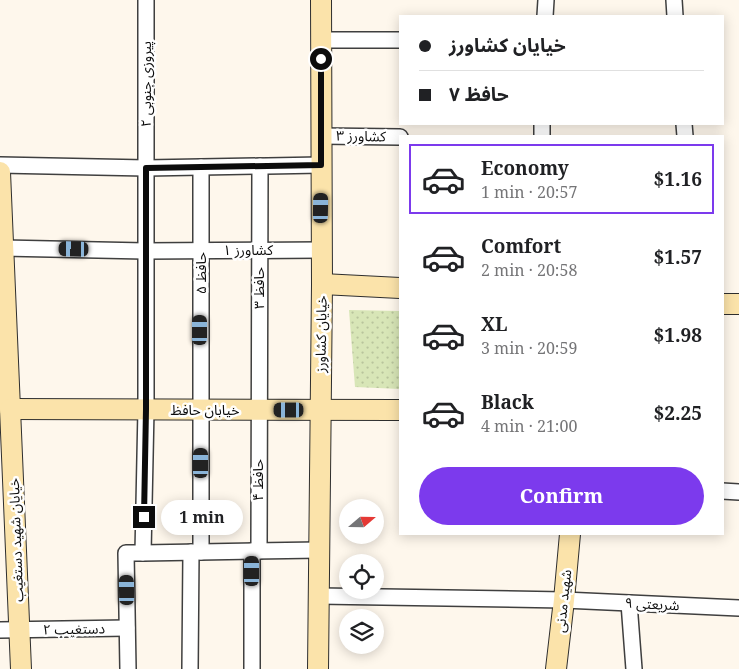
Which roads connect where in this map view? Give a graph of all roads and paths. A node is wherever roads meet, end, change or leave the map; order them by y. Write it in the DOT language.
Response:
graph roads {
  1 [pos="146,0"];
  2 [pos="321,0"];
  3 [pos="546,0"];
  4 [pos="674,0"];
  5 [pos="545,15"];
  6 [pos="675,15"];
  7 [pos="321,40"];
  8 [pos="399,40"];
  9 [pos="321,136"];
  10 [pos="399,137"];
  11 [pos="0,165"];
  12 [pos="321,165"];
  13 [pos="260,166"];
  14 [pos="201,167"];
  15 [pos="146,168"];
  16 [pos="0,172"];
  17 [pos="2,245"];
  18 [pos="200,250"];
  19 [pos="259,250"];
  20 [pos="321,250"];
  21 [pos="146,251"];
  22 [pos="322,284"];
  23 [pos="399,288"];
  24 [pos="724,304"];
  25 [pos="739,304"];
  26 [pos="146,409"];
  27 [pos="200,410"];
  28 [pos="258,410"];
  29 [pos="320,410"];
  30 [pos="399,410"];
  31 [pos="7,422"];
  32 [pos="724,491"];
  33 [pos="739,492"];
  34 [pos="7,513"];
  35 [pos="570,535"];
  36 [pos="319,550"];
  37 [pos="255,551"];
  38 [pos="196,552"];
  39 [pos="143,553"];
  40 [pos="319,596"];
  41 [pos="564,600"];
  42 [pos="629,602"];
  43 [pos="739,608"];
  44 [pos="128,628"];
  45 [pos="10,630"];
  46 [pos="21,669"];
  47 [pos="128,669"];
  48 [pos="190,669"];
  49 [pos="252,669"];
  50 [pos="318,669"];
  51 [pos="556,669"];
  52 [pos="634,669"];
  1 -- 15 [label="street, پیروزی جنوبی ۲"];
  2 -- 7 [label="street, خیایان کشاورز"];
  3 -- 5 [label="street"];
  4 -- 6 [label="street"];
  7 -- 8 [label="street"];
  7 -- 9 [label="street, خیایان کشاورز"];
  9 -- 10 [label="street, کشاورز ۳"];
  9 -- 12 [label="street, خیایان کشاورز"];
  11 -- 15 [label="street"];
  12 -- 13 [label="street"];
  12 -- 20 [label="street, خیایان کشاورز"];
  13 -- 14 [label="street"];
  13 -- 19 [label="street, حافظ ۳"];
  14 -- 15 [label="street"];
  14 -- 18 [label="street, حافظ ۵"];
  15 -- 21 [label="street, پیروزی جنوبی ۲"];
  16 -- 17 [label="street, خیایان شهید دستغیب"];
  17 -- 21 [label="street, کشاورز ۱"];
  17 -- 31 [label="street, خیایان شهید دستغیب"];
  18 -- 19 [label="street, کشاورز ۱"];
  18 -- 21 [label="street, کشاورز ۱"];
  18 -- 27 [label="street, حافظ ۵"];
  19 -- 20 [label="street, کشاورز ۱"];
  19 -- 28 [label="street, حافظ ۳"];
  20 -- 22 [label="street, خیایان کشاورز"];
  21 -- 26 [label="street, پیروزی جنوبی ۲"];
  22 -- 23 [label="street"];
  22 -- 29 [label="street, خیایان کشاورز"];
  24 -- 25 [label="street"];
  26 -- 27 [label="street, خیابان حافظ"];
  26 -- 31 [label="street, خیابان حافظ"];
  26 -- 39 [label="street, پیروزی جنوبی ۲"];
  27 -- 28 [label="street, خیابان حافظ"];
  27 -- 38 [label="street, حافظ ۵"];
  28 -- 29 [label="street, خیابان حافظ"];
  28 -- 37 [label="street, حافظ ۴"];
  29 -- 30 [label="street, خیابان حافظ"];
  29 -- 36 [label="street, خیایان کشاورز"];
  31 -- 34 [label="street, خیایان شهید دستغیب"];
  32 -- 33 [label="street"];
  34 -- 45 [label="street, خیایان شهید دستغیب"];
  35 -- 41 [label="street, شهید مدنی"];
  36 -- 37 [label="street"];
  36 -- 40 [label="street, خیایان کشاورز"];
  37 -- 38 [label="street"];
  37 -- 49 [label="street, حافظ ۴"];
  38 -- 39 [label="street"];
  38 -- 48 [label="street, حافظ ۵"];
  39 -- 44 [label="street"];
  40 -- 41 [label="street, شریعتی ۹"];
  40 -- 50 [label="street, خیایان کشاورز"];
  41 -- 42 [label="street, شریعتی ۹"];
  41 -- 51 [label="street, شهید مدنی"];
  42 -- 43 [label="street, شریعتی ۹"];
  42 -- 52 [label="street"];
  44 -- 45 [label="street, دستغیب ۲"];
  44 -- 47 [label="street"];
  45 -- 46 [label="street, خیایان شهید دستغیب"];
}
